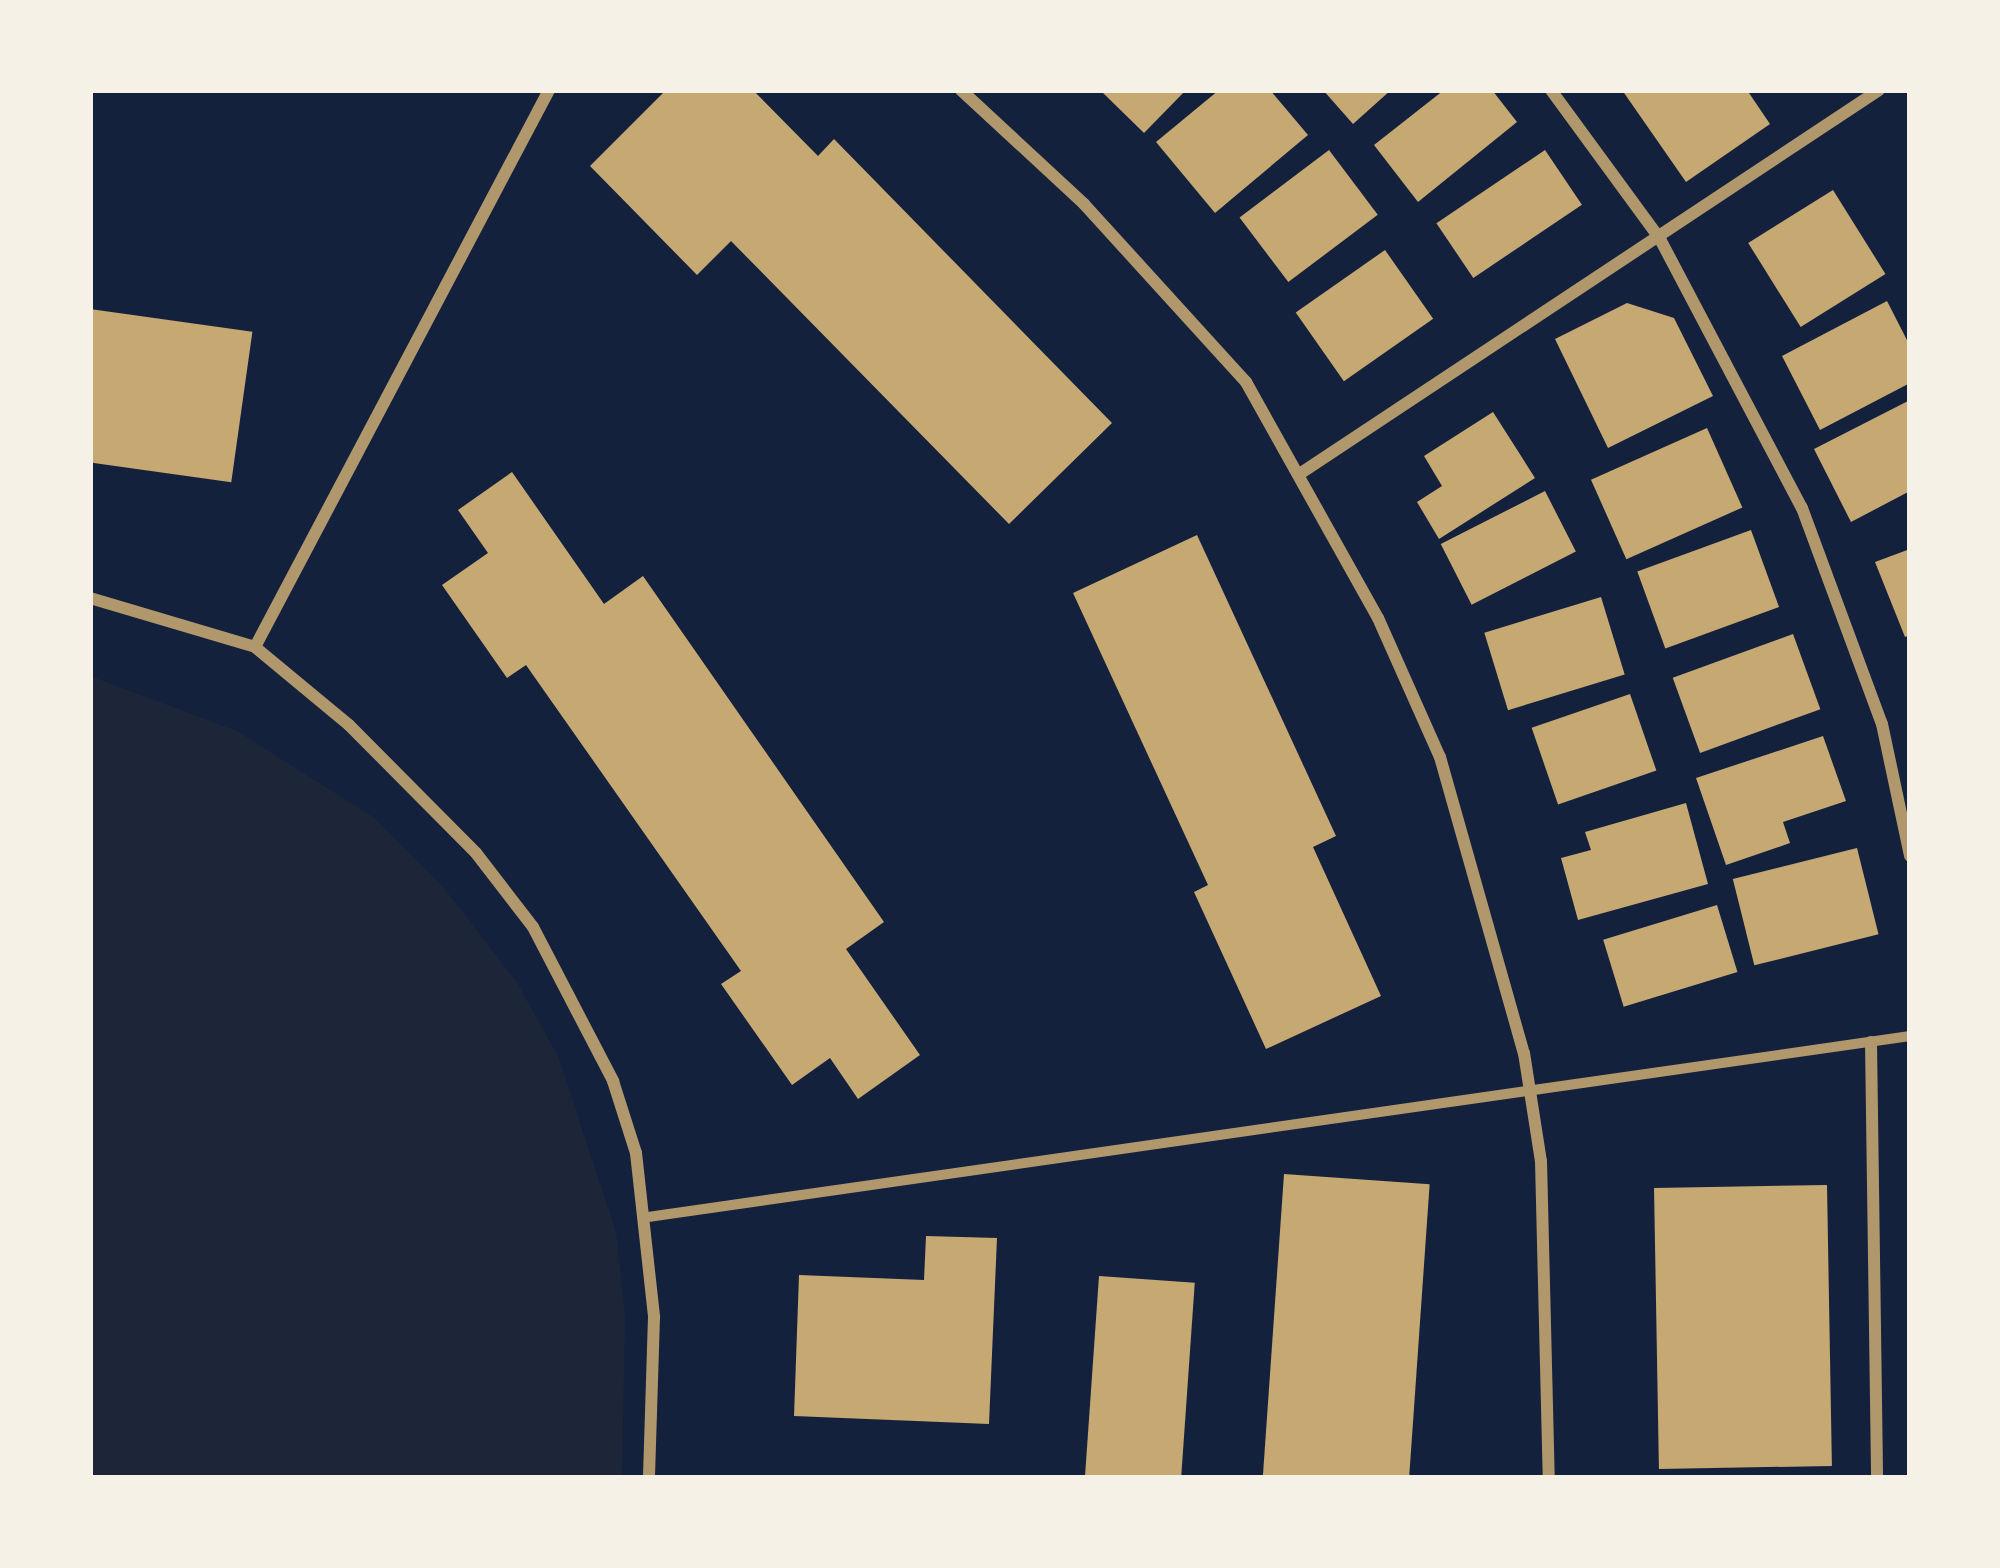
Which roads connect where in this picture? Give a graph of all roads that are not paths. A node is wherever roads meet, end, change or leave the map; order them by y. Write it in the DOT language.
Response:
graph roads {
  1 [pos="550,90"];
  2 [pos="961,90"];
  3 [pos="1552,90"];
  4 [pos="1879,90"];
  5 [pos="1660,238"];
  6 [pos="1301,473"];
  7 [pos="90,598"];
  8 [pos="255,647"];
  9 [pos="1910,856"];
  10 [pos="1910,1036"];
  11 [pos="1871,1042"];
  12 [pos="1529,1091"];
  13 [pos="648,1217"];
  14 [pos="650,1478"];
  15 [pos="1549,1478"];
  16 [pos="1877,1478"];
  1 -- 8 [label="street"];
  2 -- 6 [label="street"];
  3 -- 5 [label="street"];
  4 -- 5 [label="street"];
  5 -- 6 [label="street"];
  5 -- 9 [label="street"];
  6 -- 12 [label="street"];
  7 -- 8 [label="street"];
  8 -- 13 [label="street"];
  10 -- 11 [label="street"];
  11 -- 12 [label="street"];
  11 -- 16 [label="street"];
  12 -- 13 [label="street"];
  12 -- 15 [label="street"];
  13 -- 14 [label="street"];
}
